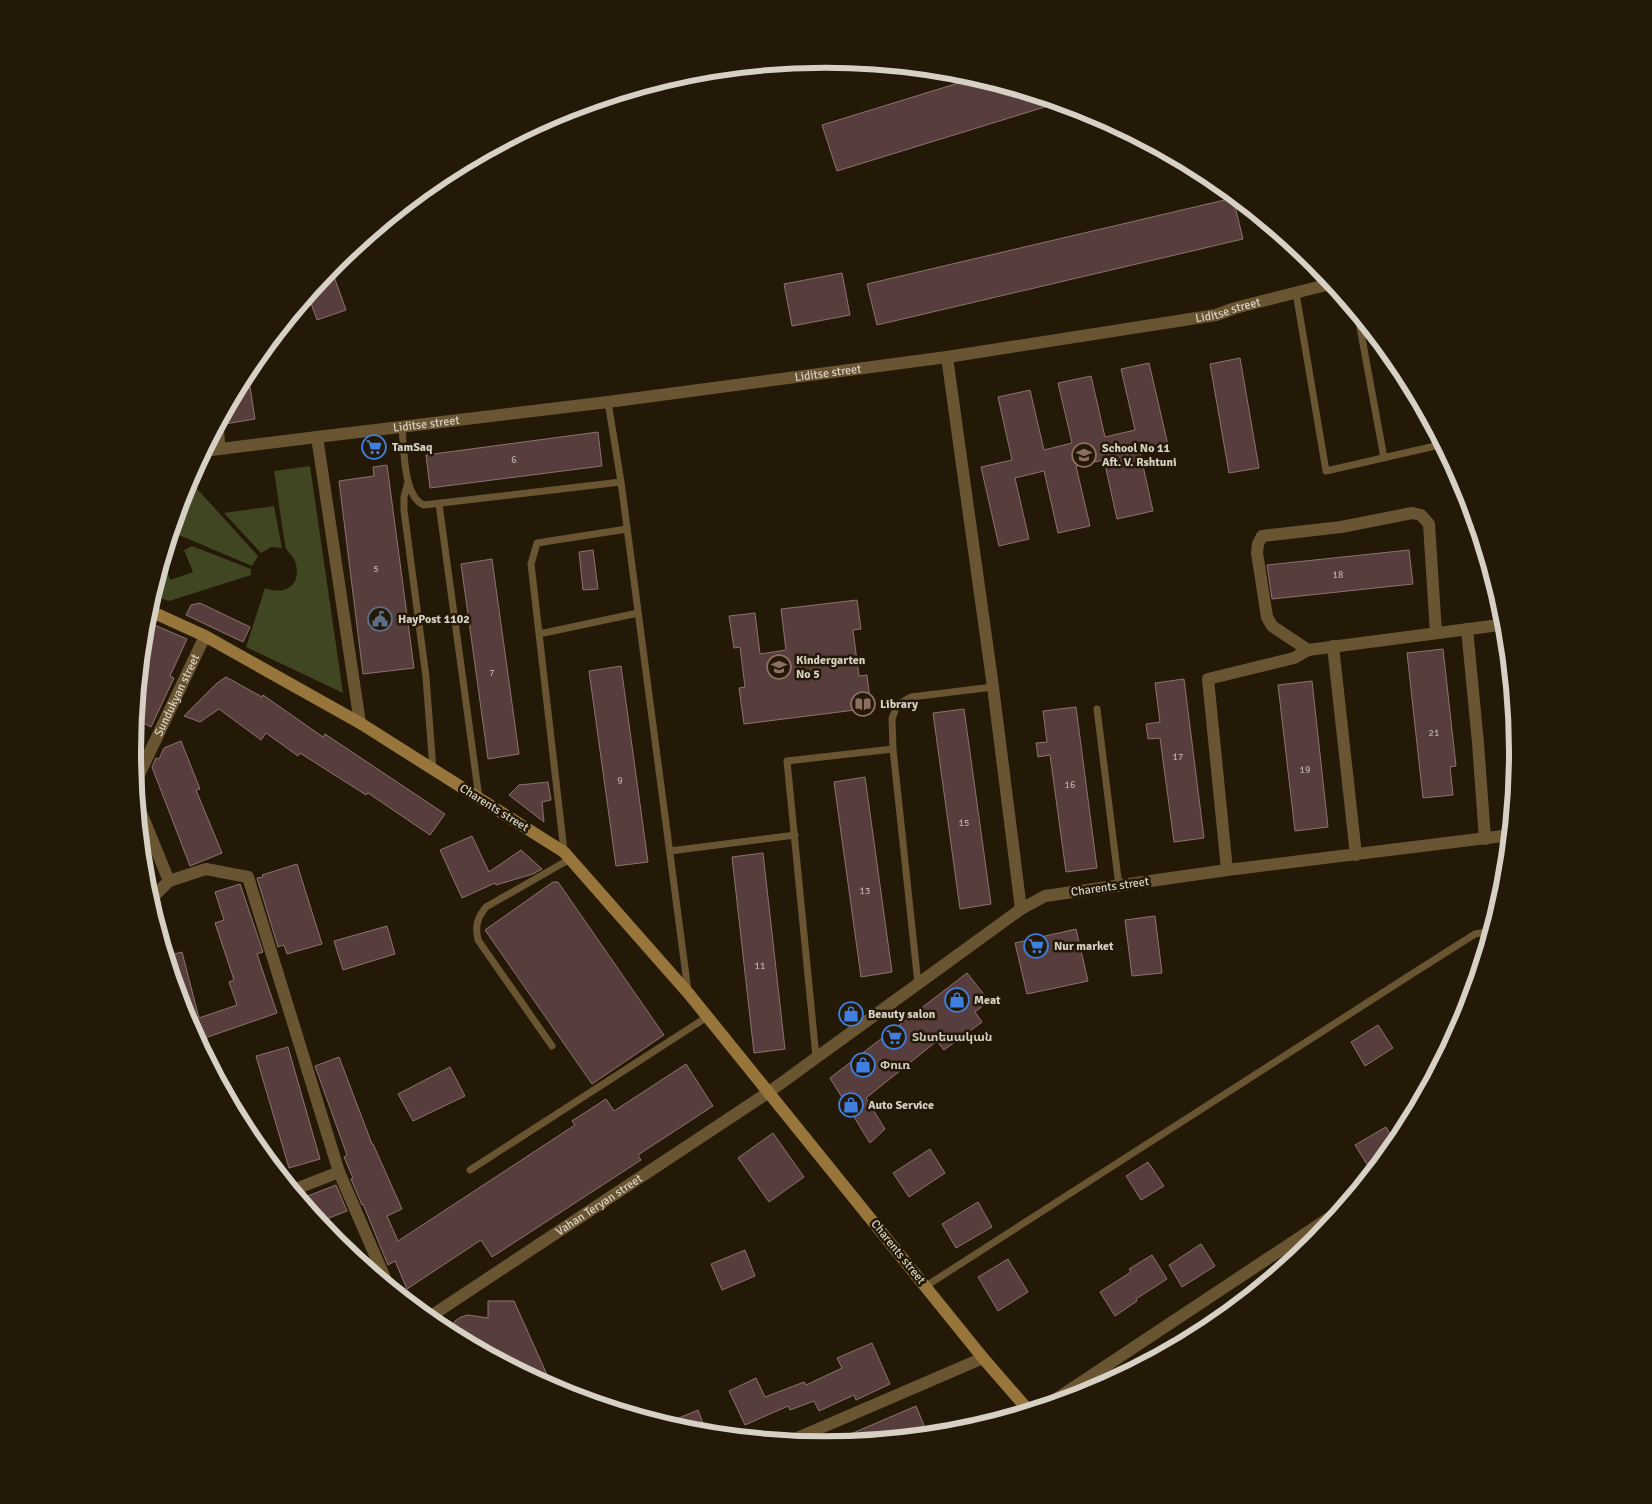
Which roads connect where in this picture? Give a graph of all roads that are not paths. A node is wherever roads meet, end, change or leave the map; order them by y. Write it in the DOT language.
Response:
graph roads {
  1 [pos="1326,285"];
  2 [pos="1296,293"];
  3 [pos="1359,323"];
  4 [pos="947,357"];
  5 [pos="608,402"];
  6 [pos="402,427"];
  7 [pos="221,433"];
  8 [pos="317,438"];
  9 [pos="1438,445"];
  10 [pos="222,449"];
  11 [pos="211,450"];
  12 [pos="1384,458"];
  13 [pos="408,482"];
  14 [pos="621,482"];
  15 [pos="439,504"];
  16 [pos="627,529"];
  17 [pos="638,613"];
  18 [pos="156,614"];
  19 [pos="1498,625"];
  20 [pos="1466,629"];
  21 [pos="1436,633"];
  22 [pos="539,634"];
  23 [pos="205,636"];
  24 [pos="1332,646"];
  25 [pos="1308,650"];
  26 [pos="993,687"];
  27 [pos="1097,709"];
  28 [pos="360,723"];
  29 [pos="893,749"];
  30 [pos="142,769"];
  31 [pos="433,770"];
  32 [pos="479,798"];
  33 [pos="145,823"];
  34 [pos="795,835"];
  35 [pos="1505,836"];
  36 [pos="1485,838"];
  37 [pos="670,851"];
  38 [pos="567,855"];
  39 [pos="1356,855"];
  40 [pos="1227,870"];
  41 [pos="169,881"];
  42 [pos="1119,886"];
  43 [pos="157,893"];
  44 [pos="1020,908"];
  45 [pos="1486,932"];
  46 [pos="918,984"];
  47 [pos="689,994"];
  48 [pos="708,1017"];
  49 [pos="552,1046"];
  50 [pos="816,1057"];
  51 [pos="769,1092"];
  52 [pos="470,1170"];
  53 [pos="339,1172"];
  54 [pos="299,1188"];
  55 [pos="1324,1222"];
  56 [pos="383,1274"];
  57 [pos="926,1286"];
  58 [pos="435,1313"];
  59 [pos="983,1358"];
  60 [pos="1066,1392"];
  61 [pos="1024,1407"];
  62 [pos="803,1435"];
  1 -- 2 [label="street, Liditse street"];
  2 -- 4 [label="street, Liditse street"];
  2 -- 12 [label="lane"];
  3 -- 12 [label="lane"];
  4 -- 5 [label="street, Liditse street"];
  4 -- 26 [label="street"];
  5 -- 6 [label="street, Liditse street"];
  5 -- 14 [label="lane"];
  6 -- 8 [label="street, Liditse street"];
  6 -- 13 [label="lane"];
  7 -- 10 [label="lane"];
  8 -- 10 [label="street, Liditse street"];
  8 -- 28 [label="street"];
  9 -- 12 [label="lane"];
  10 -- 11 [label="street, Liditse street"];
  13 -- 15 [label="lane"];
  13 -- 31 [label="lane"];
  14 -- 15 [label="lane"];
  14 -- 16 [label="lane"];
  15 -- 32 [label="lane"];
  16 -- 17 [label="lane"];
  16 -- 22 [label="lane"];
  17 -- 22 [label="lane"];
  17 -- 37 [label="lane"];
  18 -- 23 [label="main road, Charents street"];
  19 -- 20 [label="street"];
  20 -- 21 [label="street"];
  20 -- 36 [label="street"];
  21 -- 24 [label="street"];
  21 -- 25 [label="street"];
  22 -- 38 [label="lane"];
  23 -- 28 [label="main road, Charents street"];
  23 -- 30 [label="street, Sundukyan street"];
  24 -- 25 [label="street"];
  24 -- 39 [label="street"];
  25 -- 40 [label="street"];
  26 -- 29 [label="lane"];
  26 -- 44 [label="street"];
  27 -- 42 [label="lane"];
  28 -- 31 [label="main road, Charents street"];
  29 -- 34 [label="lane"];
  29 -- 46 [label="lane"];
  31 -- 32 [label="main road, Charents street"];
  32 -- 38 [label="main road, Charents street"];
  33 -- 41 [label="street"];
  34 -- 37 [label="lane"];
  34 -- 50 [label="lane"];
  35 -- 36 [label="street, Charents street"];
  36 -- 39 [label="street, Charents street"];
  37 -- 47 [label="lane"];
  38 -- 47 [label="main road, Charents street"];
  38 -- 49 [label="lane"];
  39 -- 40 [label="street, Charents street"];
  40 -- 42 [label="street, Charents street"];
  41 -- 43 [label="street"];
  41 -- 53 [label="street"];
  42 -- 44 [label="street, Charents street"];
  44 -- 46 [label="street, Charents street"];
  45 -- 57 [label="lane"];
  46 -- 50 [label="street, Charents street"];
  47 -- 48 [label="main road, Charents street"];
  48 -- 51 [label="main road, Charents street"];
  48 -- 52 [label="lane"];
  50 -- 51 [label="street, Charents street"];
  51 -- 57 [label="main road, Charents street"];
  51 -- 58 [label="street, Vahan Teryan street"];
  53 -- 54 [label="street"];
  53 -- 56 [label="street"];
  55 -- 60 [label="street"];
  57 -- 59 [label="main road, Charents street"];
  59 -- 61 [label="main road, Charents street"];
  59 -- 62 [label="street"];
}
